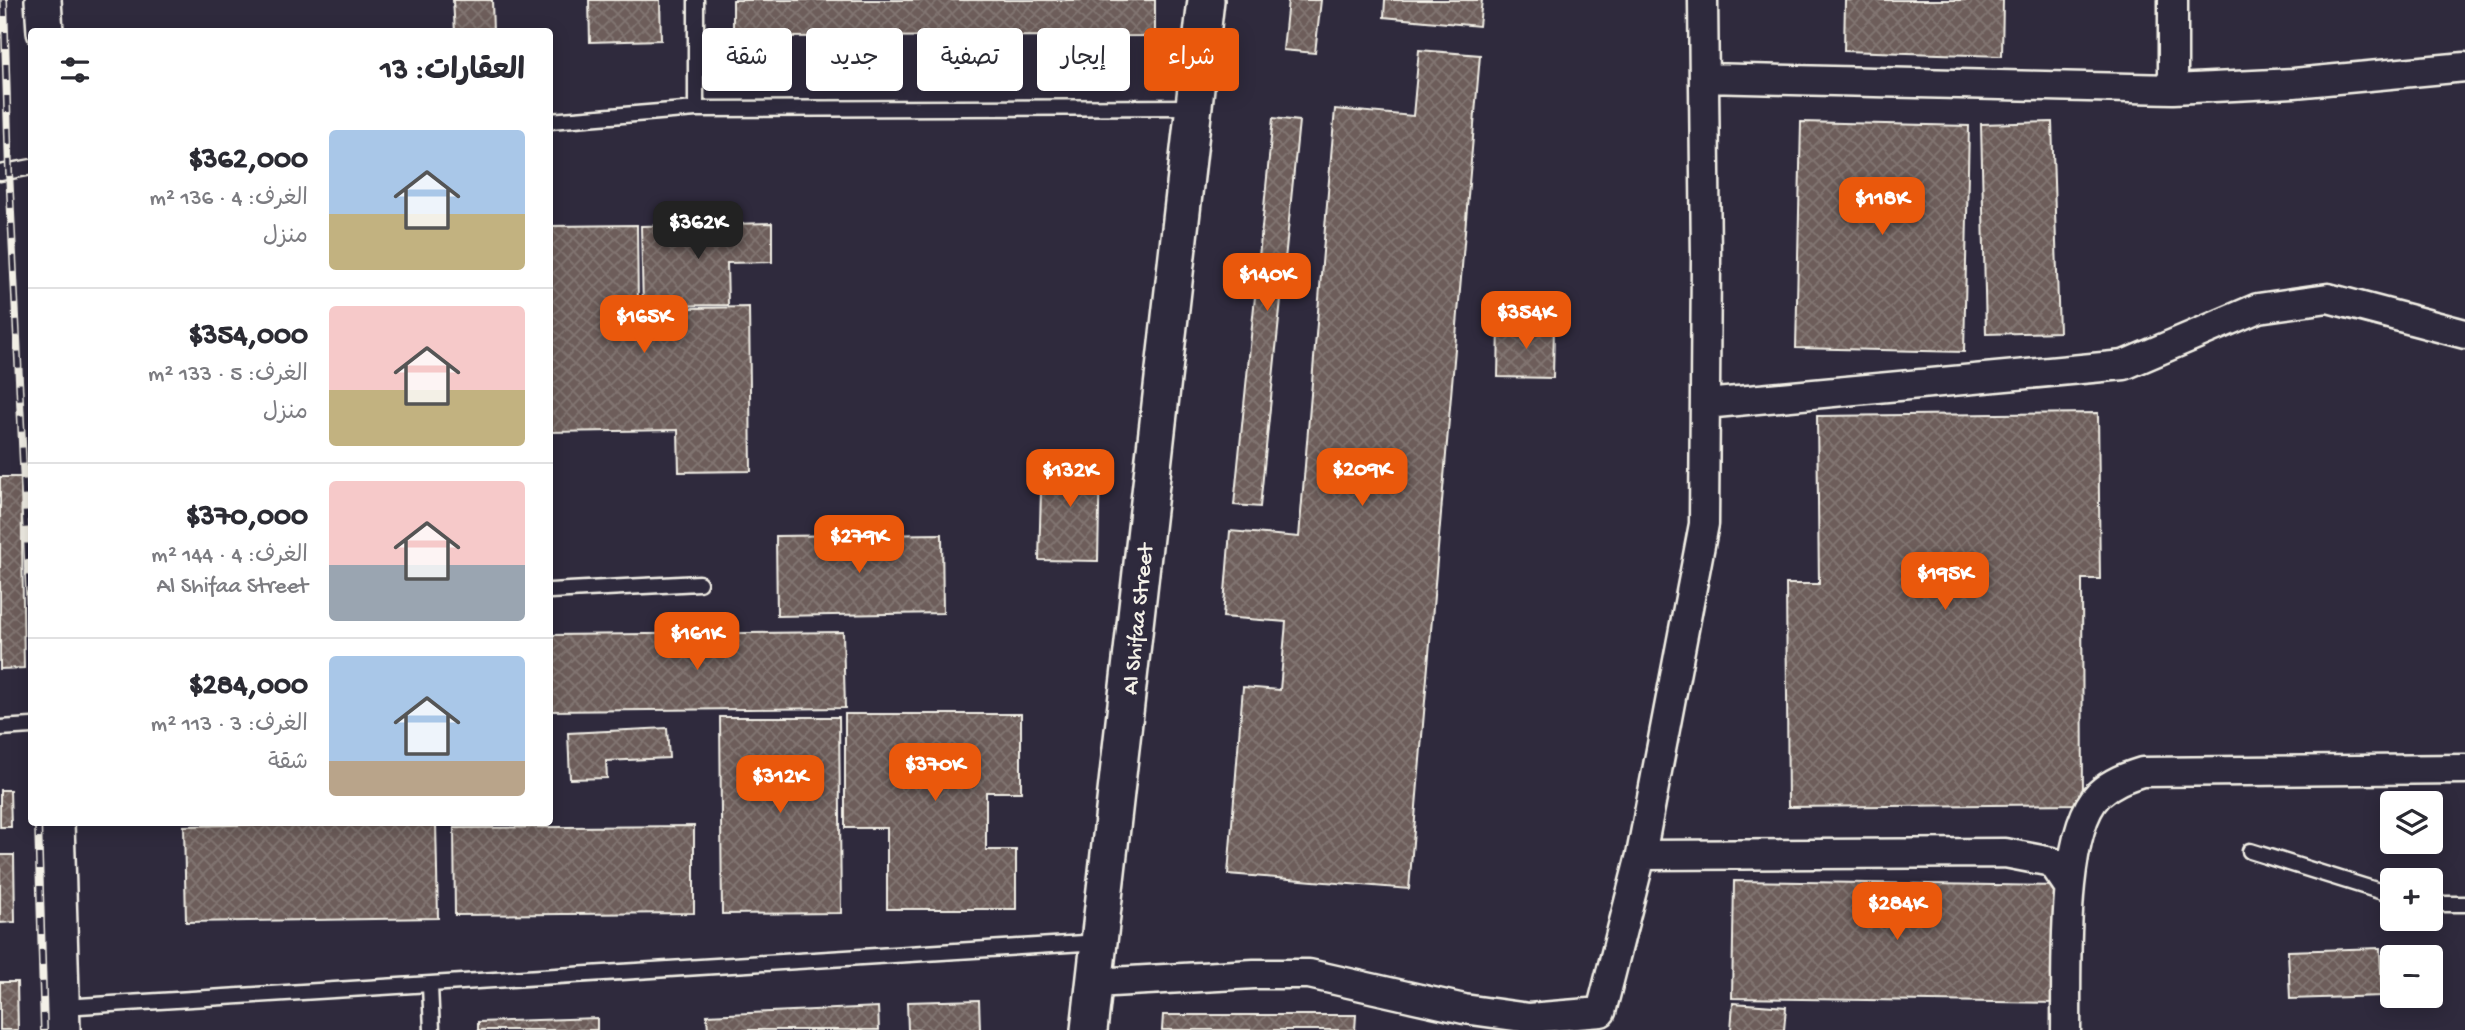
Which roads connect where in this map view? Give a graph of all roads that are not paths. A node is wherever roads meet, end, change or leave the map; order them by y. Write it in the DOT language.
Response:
graph roads {
  1 [pos="43,0"];
  2 [pos="696,0"];
  3 [pos="1206,0"];
  4 [pos="1703,0"];
  5 [pos="2173,0"];
  6 [pos="45,28"];
  7 [pos="2465,67"];
  8 [pos="1704,78"];
  9 [pos="2173,89"];
  10 [pos="1194,107"];
  11 [pos="696,108"];
  12 [pos="553,121"];
  13 [pos="28,168"];
  14 [pos="0,173"];
  15 [pos="2465,334"];
  16 [pos="1705,404"];
  17 [pos="699,583"];
  18 [pos="553,591"];
  19 [pos="28,726"];
  20 [pos="0,728"];
  21 [pos="2465,768"];
  22 [pos="56,826"];
  23 [pos="2250,851"];
  24 [pos="1642,855"];
  25 [pos="2069,887"];
  26 [pos="2380,891"];
  27 [pos="2443,904"];
  28 [pos="2465,904"];
  29 [pos="1100,942"];
  30 [pos="1094,983"];
  31 [pos="430,986"];
  32 [pos="62,1019"];
  33 [pos="1601,1021"];
  34 [pos="432,1030"];
  35 [pos="1089,1030"];
  36 [pos="2066,1030"];
  1 -- 6 [label="street"];
  2 -- 11 [label="lane"];
  3 -- 10 [label="street, Al Shifaa Street"];
  4 -- 8 [label="street"];
  5 -- 9 [label="street"];
  7 -- 9 [label="street"];
  8 -- 9 [label="street"];
  8 -- 16 [label="street"];
  10 -- 11 [label="lane"];
  10 -- 29 [label="street, Al Shifaa Street"];
  11 -- 12 [label="lane"];
  13 -- 14 [label="lane"];
  15 -- 16 [label="street"];
  16 -- 24 [label="street"];
  17 -- 18 [label="lane"];
  19 -- 20 [label="lane"];
  21 -- 25 [label="street"];
  22 -- 32 [label="street"];
  23 -- 26 [label="lane"];
  24 -- 25 [label="street"];
  24 -- 33 [label="street"];
  25 -- 36 [label="street"];
  27 -- 28 [label="lane"];
  29 -- 30 [label="street, Al Shifaa Street"];
  29 -- 31 [label="lane"];
  30 -- 33 [label="street"];
  30 -- 35 [label="street, Al Shifaa Street"];
  31 -- 32 [label="lane"];
  31 -- 34 [label="lane"];
}
